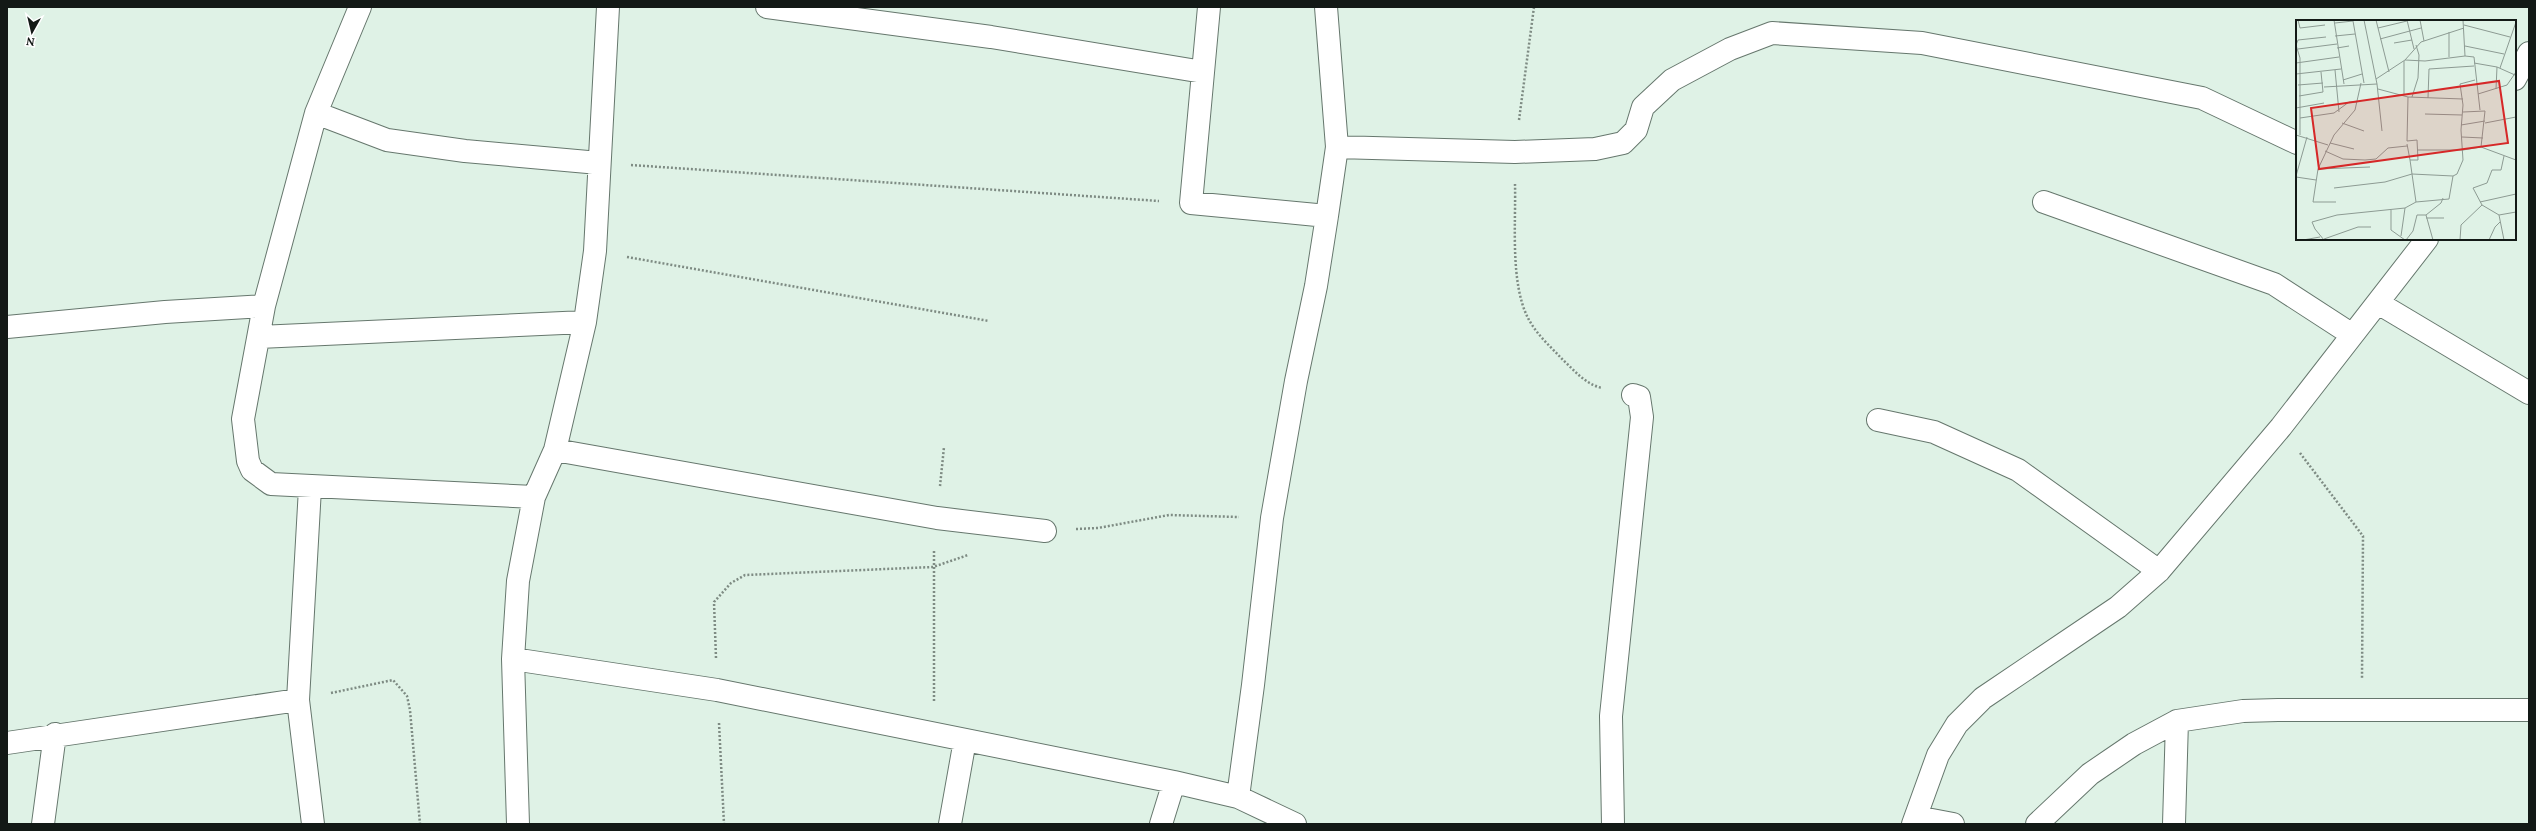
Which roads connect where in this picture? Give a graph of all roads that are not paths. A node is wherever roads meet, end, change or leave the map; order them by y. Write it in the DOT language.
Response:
graph roads {
  1 [pos="360,7"];
  2 [pos="608,7"];
  3 [pos="767,7"];
  4 [pos="1209,7"];
  5 [pos="1326,7"];
  6 [pos="2529,53"];
  7 [pos="1203,72"];
  8 [pos="2516,77"];
  9 [pos="316,113"];
  10 [pos="2296,143"];
  11 [pos="1337,147"];
  12 [pos="598,163"];
  13 [pos="2044,202"];
  14 [pos="1327,216"];
  15 [pos="2426,240"];
  16 [pos="2378,303"];
  17 [pos="264,306"];
  18 [pos="585,322"];
  19 [pos="7,327"];
  20 [pos="2351,334"];
  21 [pos="259,337"];
  22 [pos="2529,393"];
  23 [pos="1633,395"];
  24 [pos="1878,420"];
  25 [pos="555,450"];
  26 [pos="310,488"];
  27 [pos="534,498"];
  28 [pos="1045,531"];
  29 [pos="2159,571"];
  30 [pos="513,659"];
  31 [pos="298,700"];
  32 [pos="2529,710"];
  33 [pos="2177,721"];
  34 [pos="56,734"];
  35 [pos="965,740"];
  36 [pos="7,743"];
  37 [pos="1174,782"];
  38 [pos="1238,797"];
  39 [pos="1915,821"];
  40 [pos="1288,822"];
  41 [pos="43,824"];
  42 [pos="313,824"];
  43 [pos="518,824"];
  44 [pos="950,824"];
  45 [pos="1161,824"];
  46 [pos="1613,824"];
  47 [pos="1953,824"];
  48 [pos="2037,824"];
  49 [pos="2174,824"];
  1 -- 9 [label="street"];
  2 -- 12 [label="street"];
  3 -- 7 [label="street"];
  4 -- 7 [label="street"];
  5 -- 11 [label="street"];
  6 -- 8 [label="street"];
  7 -- 14 [label="street"];
  9 -- 12 [label="street"];
  9 -- 17 [label="street"];
  10 -- 11 [label="street"];
  11 -- 14 [label="street"];
  12 -- 18 [label="street"];
  13 -- 20 [label="street"];
  14 -- 38 [label="street"];
  15 -- 16 [label="street"];
  16 -- 20 [label="street"];
  16 -- 22 [label="street"];
  17 -- 19 [label="street"];
  17 -- 21 [label="street"];
  18 -- 21 [label="street"];
  18 -- 25 [label="street"];
  20 -- 29 [label="street"];
  21 -- 26 [label="street"];
  23 -- 46 [label="street"];
  24 -- 29 [label="street"];
  25 -- 27 [label="street"];
  25 -- 28 [label="street"];
  26 -- 27 [label="street"];
  26 -- 31 [label="street"];
  27 -- 30 [label="street"];
  29 -- 39 [label="street"];
  30 -- 35 [label="street"];
  30 -- 43 [label="street"];
  31 -- 34 [label="street"];
  31 -- 42 [label="street"];
  32 -- 33 [label="street"];
  33 -- 48 [label="street"];
  33 -- 49 [label="street"];
  34 -- 36 [label="street"];
  34 -- 41 [label="street"];
  35 -- 37 [label="street"];
  35 -- 44 [label="street"];
  37 -- 38 [label="street"];
  37 -- 45 [label="street"];
  38 -- 40 [label="street"];
  39 -- 47 [label="street"];
}
